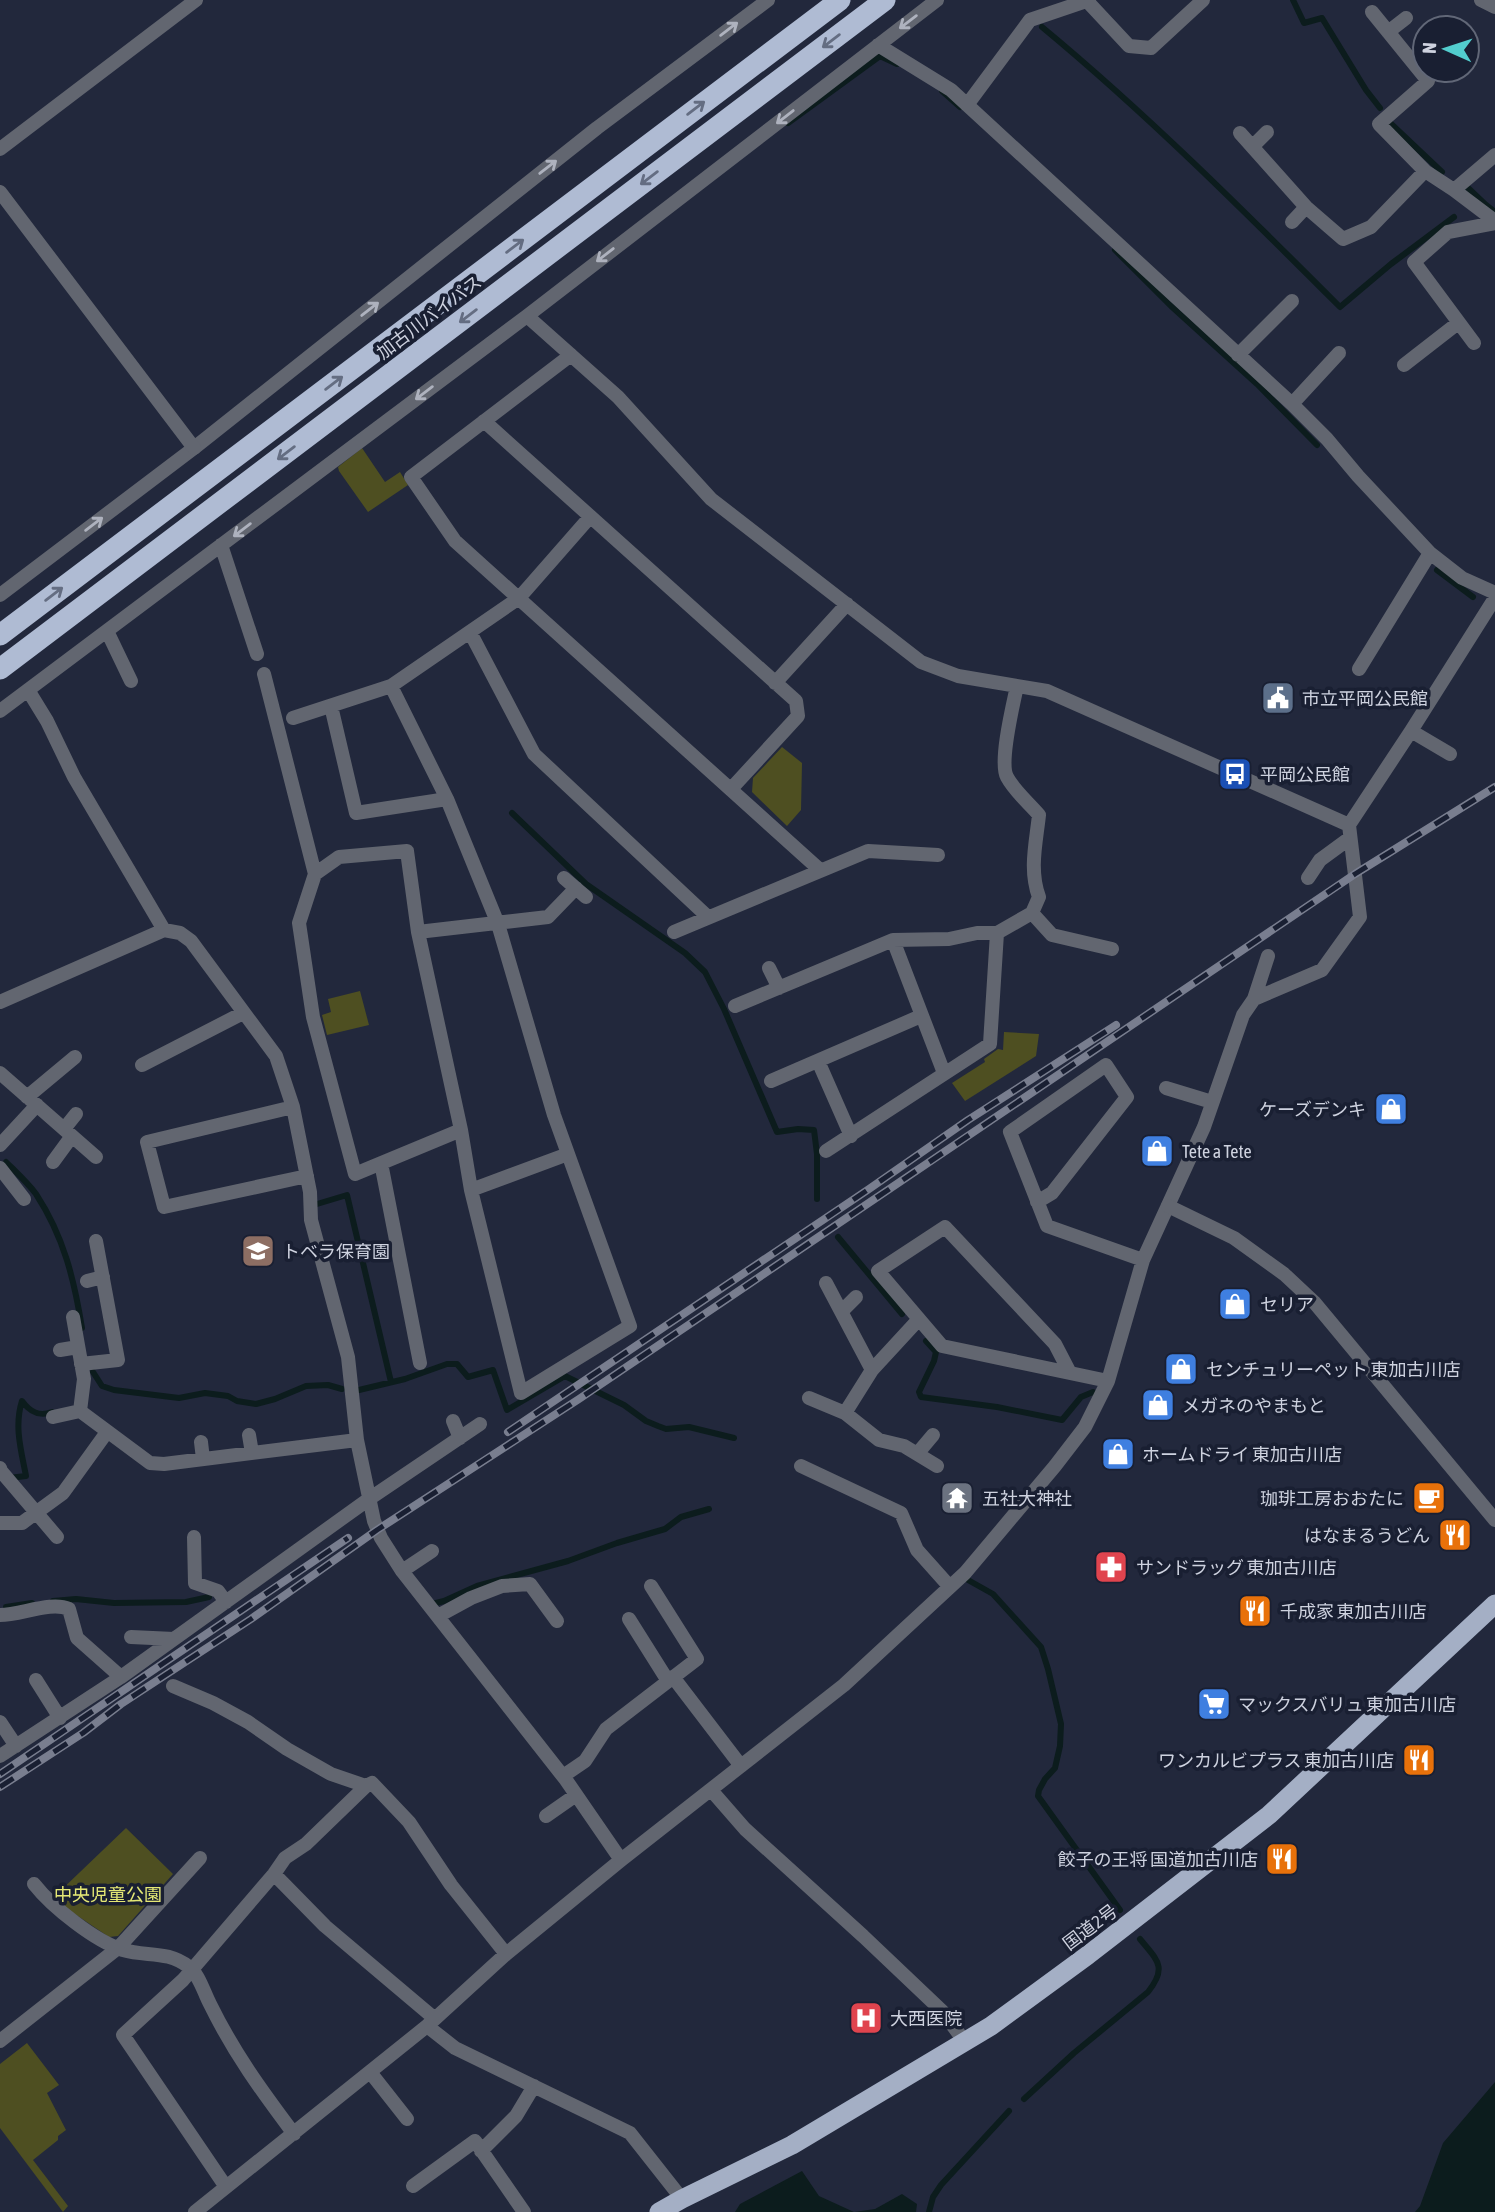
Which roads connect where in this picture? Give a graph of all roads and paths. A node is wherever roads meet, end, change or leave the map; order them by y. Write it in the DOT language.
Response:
graph roads {
  1 [pos="195,0"];
  2 [pos="768,0"];
  3 [pos="840,0"];
  4 [pos="885,0"];
  5 [pos="937,0"];
  6 [pos="1088,0"];
  7 [pos="1203,0"];
  8 [pos="1481,0"];
  9 [pos="1495,7"];
  10 [pos="1372,12"];
  11 [pos="1406,18"];
  12 [pos="1388,32"];
  13 [pos="878,45"];
  14 [pos="967,105"];
  15 [pos="1240,132"];
  16 [pos="1268,132"];
  17 [pos="1253,146"];
  18 [pos="0,149"];
  19 [pos="1495,155"];
  20 [pos="1425,171"];
  21 [pos="1454,190"];
  22 [pos="0,192"];
  23 [pos="1306,207"];
  24 [pos="1292,222"];
  25 [pos="1495,222"];
  26 [pos="1292,301"];
  27 [pos="527,316"];
  28 [pos="1458,323"];
  29 [pos="1474,343"];
  30 [pos="1339,353"];
  31 [pos="571,355"];
  32 [pos="1238,355"];
  33 [pos="1404,365"];
  34 [pos="1292,404"];
  35 [pos="484,421"];
  36 [pos="194,448"];
  37 [pos="590,517"];
  38 [pos="221,545"];
  39 [pos="1430,552"];
  40 [pos="0,594"];
  41 [pos="1495,595"];
  42 [pos="519,598"];
  43 [pos="847,604"];
  44 [pos="107,631"];
  45 [pos="470,632"];
  46 [pos="0,635"];
  47 [pos="257,654"];
  48 [pos="0,669"];
  49 [pos="1359,670"];
  50 [pos="264,674"];
  51 [pos="131,681"];
  52 [pos="775,683"];
  53 [pos="391,686"];
  54 [pos="1017,686"];
  55 [pos="28,690"];
  56 [pos="331,706"];
  57 [pos="0,711"];
  58 [pos="293,718"];
  59 [pos="1411,731"];
  60 [pos="1450,754"];
  61 [pos="731,789"];
  62 [pos="447,799"];
  63 [pos="1349,832"];
  64 [pos="937,855"];
  65 [pos="820,870"];
  66 [pos="315,874"];
  67 [pos="564,878"];
  68 [pos="1308,878"];
  69 [pos="1032,914"];
  70 [pos="708,917"];
  71 [pos="498,924"];
  72 [pos="164,930"];
  73 [pos="418,932"];
  74 [pos="674,932"];
  75 [pos="998,933"];
  76 [pos="893,940"];
  77 [pos="1112,949"];
  78 [pos="1268,957"];
  79 [pos="769,968"];
  80 [pos="779,988"];
  81 [pos="1254,999"];
  82 [pos="0,1002"];
  83 [pos="735,1006"];
  84 [pos="243,1013"];
  85 [pos="921,1016"];
  86 [pos="75,1057"];
  87 [pos="818,1061"];
  88 [pos="142,1065"];
  89 [pos="0,1073"];
  90 [pos="944,1073"];
  91 [pos="771,1082"];
  92 [pos="1167,1088"];
  93 [pos="32,1101"];
  94 [pos="1212,1102"];
  95 [pos="293,1107"];
  96 [pos="76,1114"];
  97 [pos="461,1130"];
  98 [pos="68,1133"];
  99 [pos="850,1136"];
  100 [pos="0,1145"];
  101 [pos="826,1151"];
  102 [pos="568,1154"];
  103 [pos="96,1157"];
  104 [pos="53,1161"];
  105 [pos="381,1163"];
  106 [pos="0,1168"];
  107 [pos="307,1176"];
  108 [pos="471,1190"];
  109 [pos="24,1199"];
  110 [pos="1037,1202"];
  111 [pos="1168,1206"];
  112 [pos="96,1241"];
  113 [pos="1143,1260"];
  114 [pos="103,1277"];
  115 [pos="87,1281"];
  116 [pos="826,1283"];
  117 [pos="856,1297"];
  118 [pos="842,1311"];
  119 [pos="73,1317"];
  120 [pos="919,1319"];
  121 [pos="78,1347"];
  122 [pos="60,1350"];
  123 [pos="420,1363"];
  124 [pos="81,1364"];
  125 [pos="872,1370"];
  126 [pos="1069,1371"];
  127 [pos="1108,1381"];
  128 [pos="809,1398"];
  129 [pos="80,1411"];
  130 [pos="845,1413"];
  131 [pos="53,1417"];
  132 [pos="453,1421"];
  133 [pos="480,1424"];
  134 [pos="107,1432"];
  135 [pos="933,1434"];
  136 [pos="249,1435"];
  137 [pos="460,1438"];
  138 [pos="358,1440"];
  139 [pos="201,1441"];
  140 [pos="251,1453"];
  141 [pos="917,1454"];
  142 [pos="203,1459"];
  143 [pos="801,1466"];
  144 [pos="937,1466"];
  145 [pos="0,1468"];
  146 [pos="369,1499"];
  147 [pos="37,1513"];
  148 [pos="1495,1520"];
  149 [pos="0,1523"];
  150 [pos="57,1537"];
  151 [pos="194,1537"];
  152 [pos="432,1551"];
  153 [pos="402,1571"];
  154 [pos="651,1586"];
  155 [pos="950,1587"];
  156 [pos="226,1602"];
  157 [pos="1495,1604"];
  158 [pos="0,1615"];
  159 [pos="438,1616"];
  160 [pos="629,1619"];
  161 [pos="557,1621"];
  162 [pos="3,1630"];
  163 [pos="131,1637"];
  164 [pos="174,1639"];
  165 [pos="121,1677"];
  166 [pos="670,1679"];
  167 [pos="36,1680"];
  168 [pos="173,1686"];
  169 [pos="60,1718"];
  170 [pos="0,1722"];
  171 [pos="16,1746"];
  172 [pos="0,1756"];
  173 [pos="741,1766"];
  174 [pos="563,1776"];
  175 [pos="366,1786"];
  176 [pos="711,1790"];
  177 [pos="576,1795"];
  178 [pos="546,1816"];
  179 [pos="200,1858"];
  180 [pos="621,1860"];
  181 [pos="274,1874"];
  182 [pos="34,1884"];
  183 [pos="118,1948"];
  184 [pos="506,1954"];
  185 [pos="192,1968"];
  186 [pos="430,2022"];
  187 [pos="0,2041"];
  188 [pos="965,2042"];
  189 [pos="370,2072"];
  190 [pos="534,2086"];
  191 [pos="407,2119"];
  192 [pos="294,2134"];
  193 [pos="481,2151"];
  194 [pos="413,2186"];
  195 [pos="226,2187"];
  196 [pos="682,2199"];
  197 [pos="195,2212"];
  198 [pos="524,2212"];
  199 [pos="659,2212"];
  1 -- 18 [label="street"];
  36 -- 2 [label="street, one-way"];
  46 -- 3 [label="highway, 加古川バイパス, one-way"];
  4 -- 48 [label="highway, 加古川バイパス, one-way"];
  5 -- 13 [label="street, one-way"];
  6 -- 7 [label="street"];
  6 -- 14 [label="street"];
  8 -- 9 [label="street"];
  10 -- 12 [label="street"];
  11 -- 12 [label="street"];
  12 -- 20 [label="street"];
  13 -- 14 [label="street"];
  13 -- 27 [label="street, one-way"];
  14 -- 32 [label="street"];
  15 -- 17 [label="street"];
  16 -- 17 [label="street"];
  17 -- 23 [label="street"];
  19 -- 21 [label="street"];
  20 -- 21 [label="street"];
  20 -- 23 [label="street"];
  21 -- 25 [label="street"];
  22 -- 36 [label="street"];
  23 -- 24 [label="street"];
  25 -- 28 [label="street"];
  26 -- 32 [label="street"];
  27 -- 31 [label="street"];
  27 -- 38 [label="street, one-way"];
  28 -- 29 [label="street"];
  28 -- 33 [label="street"];
  30 -- 34 [label="street"];
  31 -- 35 [label="street"];
  31 -- 43 [label="street"];
  32 -- 34 [label="street"];
  34 -- 39 [label="street"];
  35 -- 37 [label="street"];
  35 -- 42 [label="street"];
  40 -- 36 [label="street, one-way"];
  37 -- 42 [label="street"];
  37 -- 52 [label="street"];
  38 -- 44 [label="street"];
  38 -- 47 [label="street"];
  39 -- 41 [label="street"];
  39 -- 49 [label="street"];
  41 -- 59 [label="street"];
  42 -- 45 [label="street"];
  42 -- 61 [label="street"];
  43 -- 52 [label="street"];
  43 -- 54 [label="street"];
  44 -- 51 [label="street"];
  44 -- 55 [label="street"];
  45 -- 53 [label="street"];
  45 -- 70 [label="street"];
  50 -- 66 [label="street"];
  52 -- 61 [label="street"];
  53 -- 56 [label="street"];
  53 -- 62 [label="street"];
  54 -- 63 [label="street"];
  54 -- 69 [label="street"];
  55 -- 57 [label="street"];
  55 -- 72 [label="street"];
  56 -- 58 [label="street"];
  56 -- 62 [label="street"];
  59 -- 60 [label="street"];
  59 -- 63 [label="street"];
  61 -- 65 [label="street"];
  62 -- 71 [label="street"];
  63 -- 68 [label="street"];
  63 -- 81 [label="street"];
  64 -- 65 [label="street"];
  65 -- 70 [label="street"];
  66 -- 73 [label="street"];
  66 -- 105 [label="street"];
  67 -- 71 [label="street"];
  69 -- 75 [label="street"];
  69 -- 77 [label="street"];
  70 -- 74 [label="street"];
  71 -- 73 [label="street"];
  71 -- 102 [label="street"];
  72 -- 82 [label="street"];
  72 -- 84 [label="street"];
  73 -- 97 [label="street"];
  75 -- 76 [label="street"];
  75 -- 90 [label="street"];
  76 -- 80 [label="street"];
  76 -- 85 [label="street"];
  78 -- 81 [label="street"];
  79 -- 80 [label="street"];
  80 -- 83 [label="street"];
  81 -- 94 [label="street"];
  84 -- 88 [label="street"];
  84 -- 95 [label="street"];
  85 -- 87 [label="street"];
  85 -- 90 [label="street"];
  86 -- 93 [label="street"];
  87 -- 91 [label="street"];
  87 -- 99 [label="street"];
  89 -- 93 [label="street"];
  90 -- 99 [label="street"];
  92 -- 94 [label="street"];
  93 -- 98 [label="street"];
  93 -- 100 [label="street"];
  94 -- 111 [label="street"];
  95 -- 107 [label="street"];
  95 -- 107 [label="street"];
  96 -- 98 [label="street"];
  97 -- 105 [label="street"];
  97 -- 108 [label="street"];
  98 -- 103 [label="street"];
  98 -- 104 [label="street"];
  99 -- 101 [label="street"];
  102 -- 108 [label="street"];
  102 -- 108 [label="street"];
  105 -- 123 [label="street"];
  106 -- 109 [label="street"];
  107 -- 138 [label="street"];
  110 -- 110 [label="street"];
  110 -- 113 [label="street"];
  111 -- 113 [label="street"];
  111 -- 148 [label="street"];
  112 -- 114 [label="street"];
  113 -- 127 [label="street"];
  114 -- 115 [label="street"];
  114 -- 124 [label="street"];
  116 -- 118 [label="street"];
  117 -- 118 [label="street"];
  118 -- 125 [label="street"];
  119 -- 121 [label="street"];
  120 -- 125 [label="street"];
  120 -- 126 [label="street"];
  120 -- 126 [label="street"];
  121 -- 122 [label="street"];
  121 -- 124 [label="street"];
  124 -- 129 [label="street"];
  125 -- 130 [label="street"];
  126 -- 127 [label="street"];
  127 -- 155 [label="street"];
  128 -- 130 [label="street"];
  129 -- 131 [label="street"];
  129 -- 134 [label="street"];
  130 -- 141 [label="street"];
  132 -- 137 [label="street"];
  133 -- 137 [label="street"];
  134 -- 142 [label="street"];
  134 -- 147 [label="street"];
  135 -- 141 [label="street"];
  136 -- 140 [label="street"];
  137 -- 146 [label="street"];
  138 -- 140 [label="street"];
  138 -- 146 [label="street"];
  139 -- 142 [label="street"];
  140 -- 142 [label="street"];
  141 -- 144 [label="street"];
  143 -- 155 [label="street"];
  145 -- 147 [label="street"];
  146 -- 153 [label="street"];
  146 -- 156 [label="street"];
  147 -- 149 [label="street"];
  147 -- 150 [label="street"];
  151 -- 156 [label="street"];
  152 -- 153 [label="street"];
  153 -- 159 [label="street"];
  154 -- 166 [label="street"];
  155 -- 173 [label="street"];
  156 -- 164 [label="street"];
  157 -- 188 [label="highway, 国道2号"];
  158 -- 162 [label="street"];
  158 -- 165 [label="street"];
  159 -- 161 [label="street"];
  159 -- 174 [label="street"];
  160 -- 166 [label="street"];
  163 -- 164 [label="street"];
  164 -- 165 [label="street"];
  165 -- 169 [label="street"];
  166 -- 173 [label="street"];
  166 -- 174 [label="street"];
  167 -- 169 [label="street"];
  168 -- 175 [label="street"];
  169 -- 171 [label="street"];
  170 -- 171 [label="street"];
  171 -- 172 [label="street"];
  173 -- 176 [label="street"];
  174 -- 177 [label="street"];
  175 -- 181 [label="street"];
  175 -- 184 [label="street"];
  176 -- 180 [label="street"];
  176 -- 188 [label="street"];
  177 -- 178 [label="street"];
  177 -- 180 [label="street"];
  179 -- 183 [label="street"];
  180 -- 184 [label="street"];
  181 -- 185 [label="street"];
  181 -- 186 [label="street"];
  182 -- 183 [label="street"];
  183 -- 185 [label="street"];
  183 -- 187 [label="street"];
  184 -- 186 [label="street"];
  185 -- 192 [label="street"];
  185 -- 195 [label="street"];
  186 -- 189 [label="street"];
  186 -- 190 [label="street"];
  188 -- 196 [label="highway, 国道2号"];
  189 -- 191 [label="street"];
  189 -- 192 [label="street"];
  190 -- 193 [label="street"];
  190 -- 196 [label="street"];
  192 -- 195 [label="street"];
  193 -- 194 [label="street"];
  193 -- 198 [label="street"];
  195 -- 197 [label="street"];
  196 -- 199 [label="highway, 国道2号"];
}
